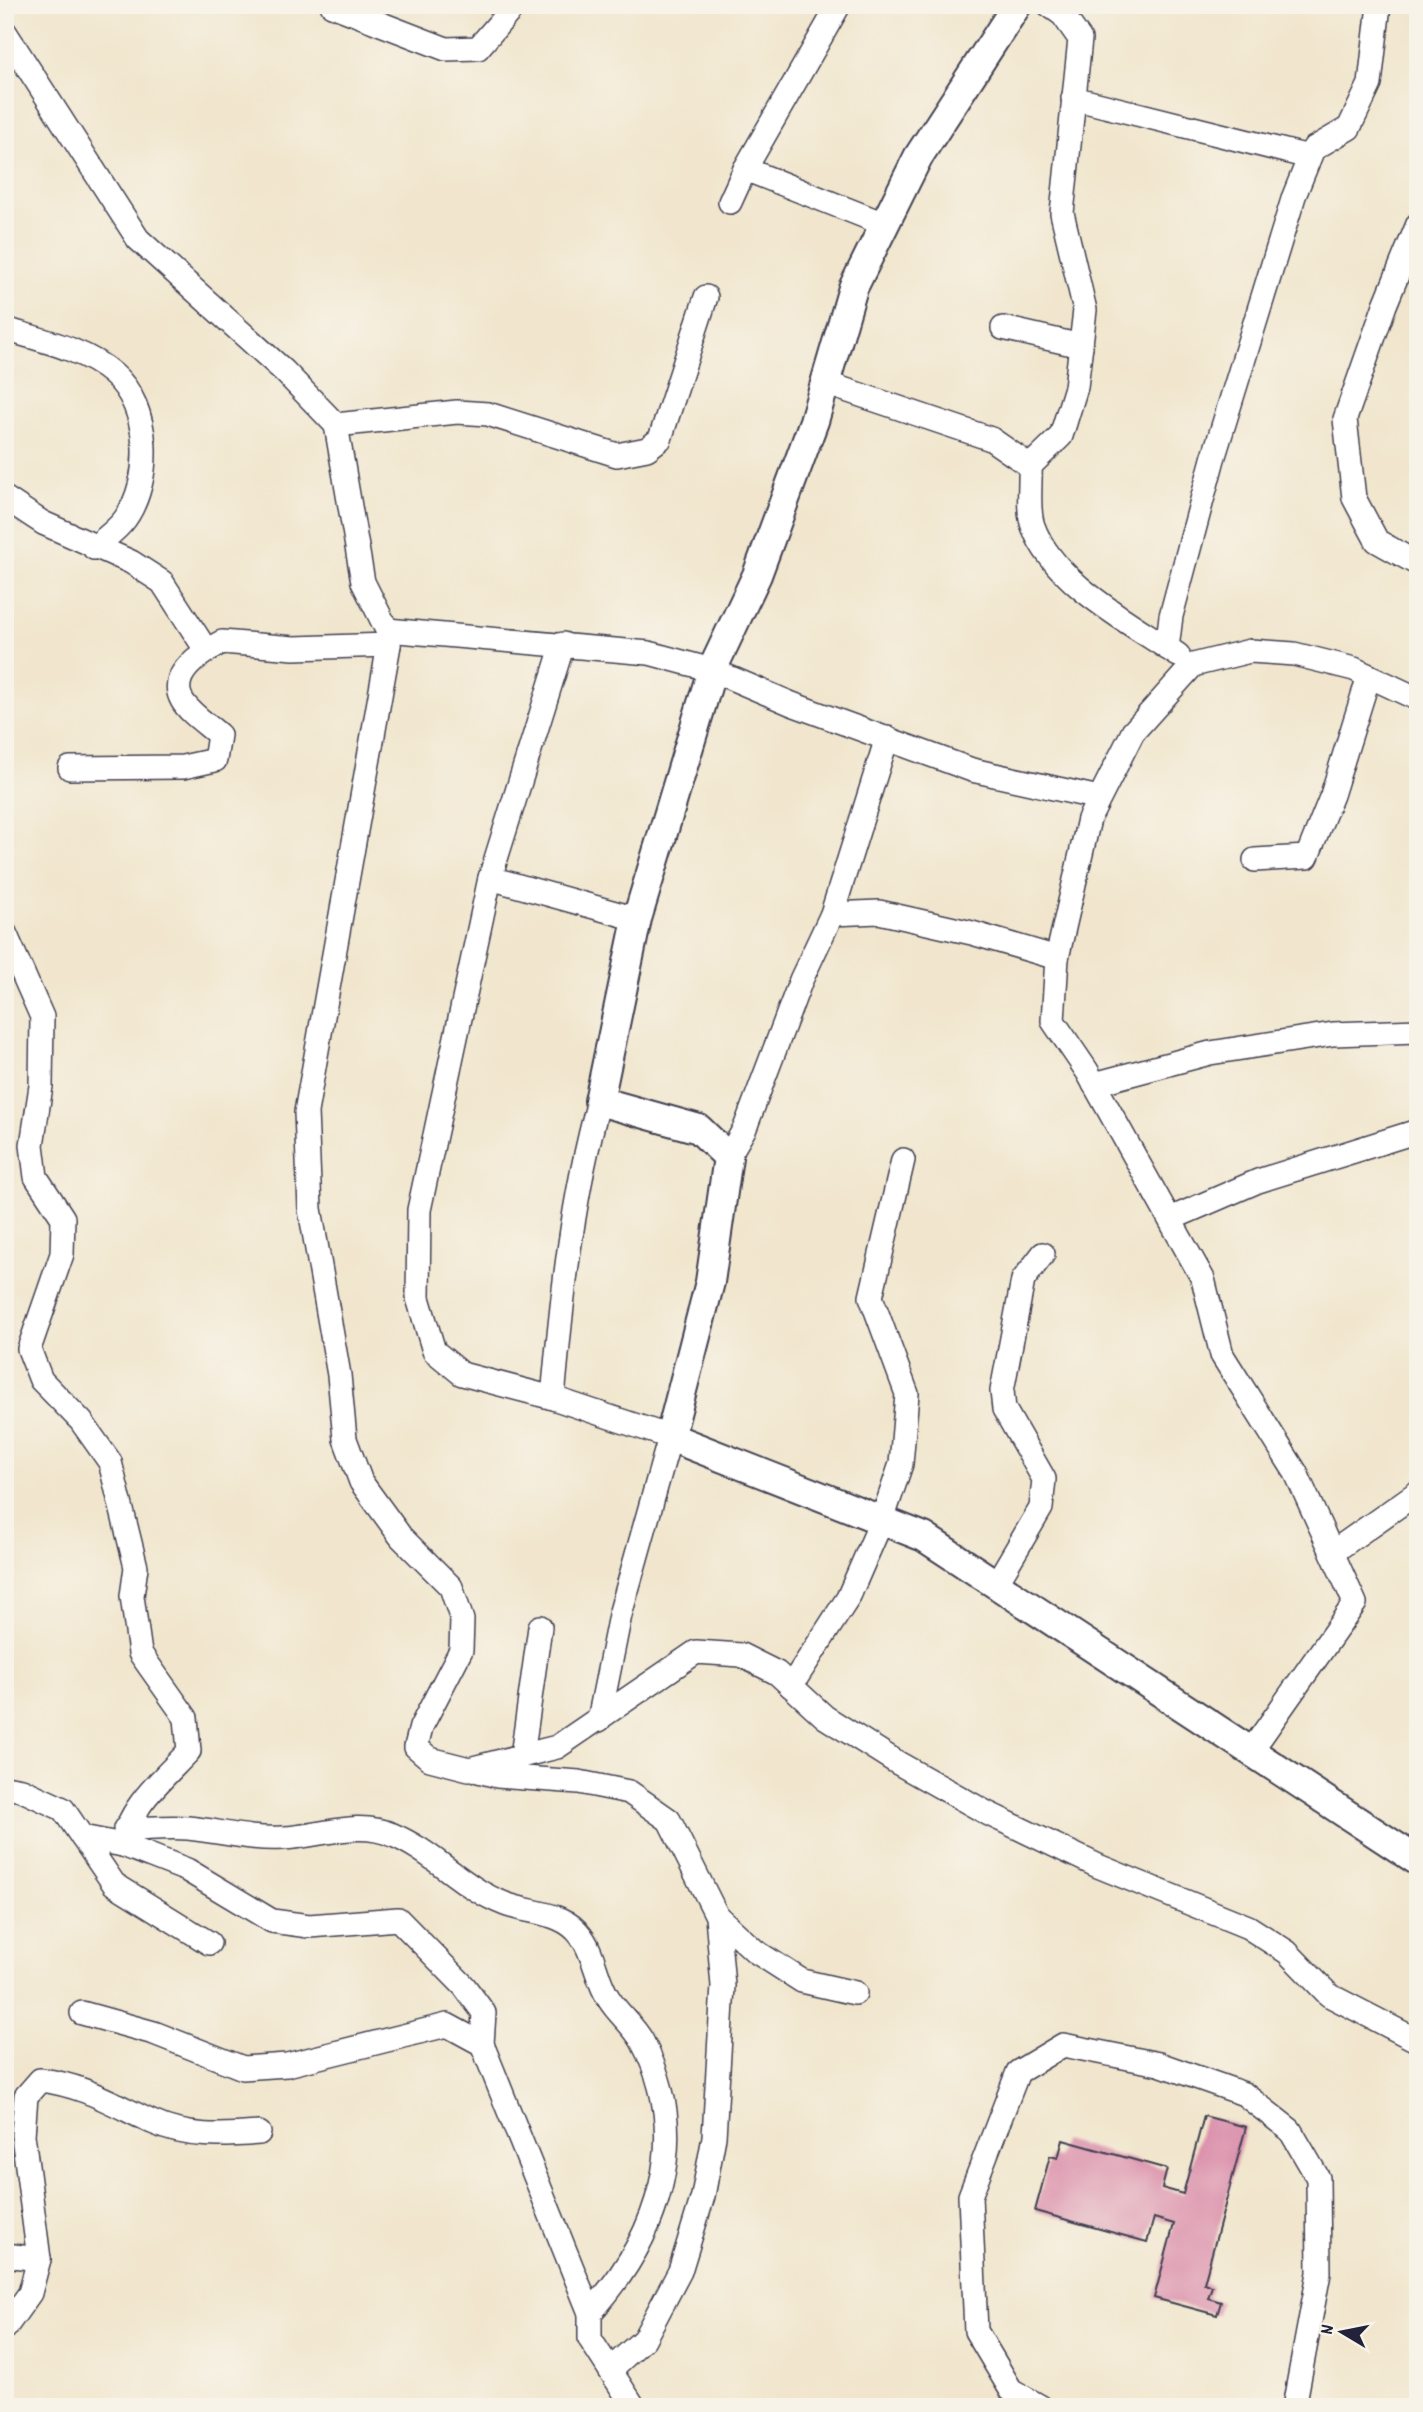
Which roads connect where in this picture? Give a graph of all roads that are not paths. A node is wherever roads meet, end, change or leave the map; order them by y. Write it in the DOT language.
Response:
graph roads {
  1 [pos="332,5"];
  2 [pos="514,5"];
  3 [pos="839,5"];
  4 [pos="1017,5"];
  5 [pos="1049,5"];
  6 [pos="1379,5"];
  7 [pos="5,32"];
  8 [pos="1073,98"];
  9 [pos="1309,157"];
  10 [pos="745,169"];
  11 [pos="730,202"];
  12 [pos="884,224"];
  13 [pos="1418,224"];
  14 [pos="706,297"];
  15 [pos="1003,328"];
  16 [pos="5,329"];
  17 [pos="1081,346"];
  18 [pos="825,383"];
  19 [pos="336,425"];
  20 [pos="1030,467"];
  21 [pos="5,498"];
  22 [pos="94,548"];
  23 [pos="1418,564"];
  24 [pos="388,637"];
  25 [pos="563,644"];
  26 [pos="1167,648"];
  27 [pos="206,650"];
  28 [pos="1193,665"];
  29 [pos="712,670"];
  30 [pos="1369,676"];
  31 [pos="1418,699"];
  32 [pos="887,738"];
  33 [pos="70,768"];
  34 [pos="1099,798"];
  35 [pos="1255,860"];
  36 [pos="490,878"];
  37 [pos="831,914"];
  38 [pos="637,919"];
  39 [pos="5,933"];
  40 [pos="1057,958"];
  41 [pos="14,965"];
  42 [pos="1418,1031"];
  43 [pos="1094,1084"];
  44 [pos="599,1101"];
  45 [pos="1418,1131"];
  46 [pos="728,1157"];
  47 [pos="903,1160"];
  48 [pos="1170,1219"];
  49 [pos="1043,1254"];
  50 [pos="553,1398"];
  51 [pos="670,1437"];
  52 [pos="1418,1492"];
  53 [pos="882,1520"];
  54 [pos="1334,1552"];
  55 [pos="996,1584"];
  56 [pos="540,1627"];
  57 [pos="791,1686"];
  58 [pos="598,1720"];
  59 [pos="1251,1751"];
  60 [pos="523,1756"];
  61 [pos="470,1769"];
  62 [pos="5,1787"];
  63 [pos="82,1837"];
  64 [pos="124,1837"];
  65 [pos="1418,1861"];
  66 [pos="717,1916"];
  67 [pos="208,1943"];
  68 [pos="855,1993"];
  69 [pos="82,2013"];
  70 [pos="1418,2040"];
  71 [pos="482,2044"];
  72 [pos="260,2133"];
  73 [pos="5,2255"];
  74 [pos="38,2259"];
  75 [pos="590,2313"];
  76 [pos="5,2328"];
  77 [pos="610,2370"];
  78 [pos="634,2407"];
  79 [pos="1041,2407"];
  80 [pos="1294,2407"];
  1 -- 2 [label="street"];
  3 -- 10 [label="street"];
  4 -- 12 [label="street"];
  5 -- 8 [label="street"];
  6 -- 9 [label="street"];
  7 -- 19 [label="street"];
  8 -- 9 [label="street"];
  8 -- 17 [label="street"];
  9 -- 26 [label="street"];
  10 -- 11 [label="street"];
  10 -- 12 [label="street"];
  12 -- 18 [label="street"];
  13 -- 23 [label="street"];
  14 -- 19 [label="street"];
  15 -- 17 [label="street"];
  16 -- 22 [label="street"];
  17 -- 20 [label="street"];
  18 -- 20 [label="street"];
  18 -- 29 [label="street"];
  19 -- 24 [label="street"];
  20 -- 26 [label="street"];
  21 -- 22 [label="street"];
  22 -- 27 [label="street"];
  24 -- 25 [label="street"];
  24 -- 27 [label="street"];
  24 -- 61 [label="street"];
  25 -- 29 [label="street"];
  25 -- 36 [label="street"];
  26 -- 28 [label="street"];
  27 -- 33 [label="street"];
  28 -- 30 [label="street"];
  28 -- 34 [label="street"];
  29 -- 32 [label="street"];
  29 -- 38 [label="street"];
  30 -- 31 [label="street"];
  30 -- 35 [label="street"];
  32 -- 34 [label="street"];
  32 -- 37 [label="street"];
  34 -- 40 [label="street"];
  36 -- 38 [label="street"];
  36 -- 50 [label="street"];
  37 -- 40 [label="street"];
  37 -- 46 [label="street"];
  38 -- 44 [label="street"];
  39 -- 41 [label="street"];
  40 -- 43 [label="street"];
  41 -- 64 [label="street"];
  42 -- 43 [label="street"];
  43 -- 48 [label="street"];
  44 -- 46 [label="street"];
  44 -- 50 [label="street"];
  45 -- 48 [label="street"];
  46 -- 51 [label="street"];
  47 -- 53 [label="street"];
  48 -- 54 [label="street"];
  49 -- 55 [label="street"];
  50 -- 51 [label="street"];
  51 -- 53 [label="street"];
  51 -- 58 [label="street"];
  52 -- 54 [label="street"];
  53 -- 55 [label="street"];
  53 -- 57 [label="street"];
  54 -- 59 [label="street"];
  55 -- 59 [label="street"];
  56 -- 60 [label="street"];
  57 -- 58 [label="street"];
  57 -- 70 [label="street"];
  58 -- 60 [label="street"];
  59 -- 65 [label="street"];
  60 -- 61 [label="street"];
  61 -- 66 [label="street"];
  62 -- 63 [label="street"];
  63 -- 64 [label="street"];
  63 -- 67 [label="street"];
  64 -- 71 [label="street"];
  64 -- 75 [label="street"];
  66 -- 68 [label="street"];
  66 -- 77 [label="street"];
  69 -- 71 [label="street"];
  71 -- 75 [label="street"];
  72 -- 74 [label="street"];
  73 -- 74 [label="street"];
  74 -- 76 [label="street"];
  75 -- 77 [label="street"];
  77 -- 78 [label="street"];
  79 -- 80 [label="street"];
}
